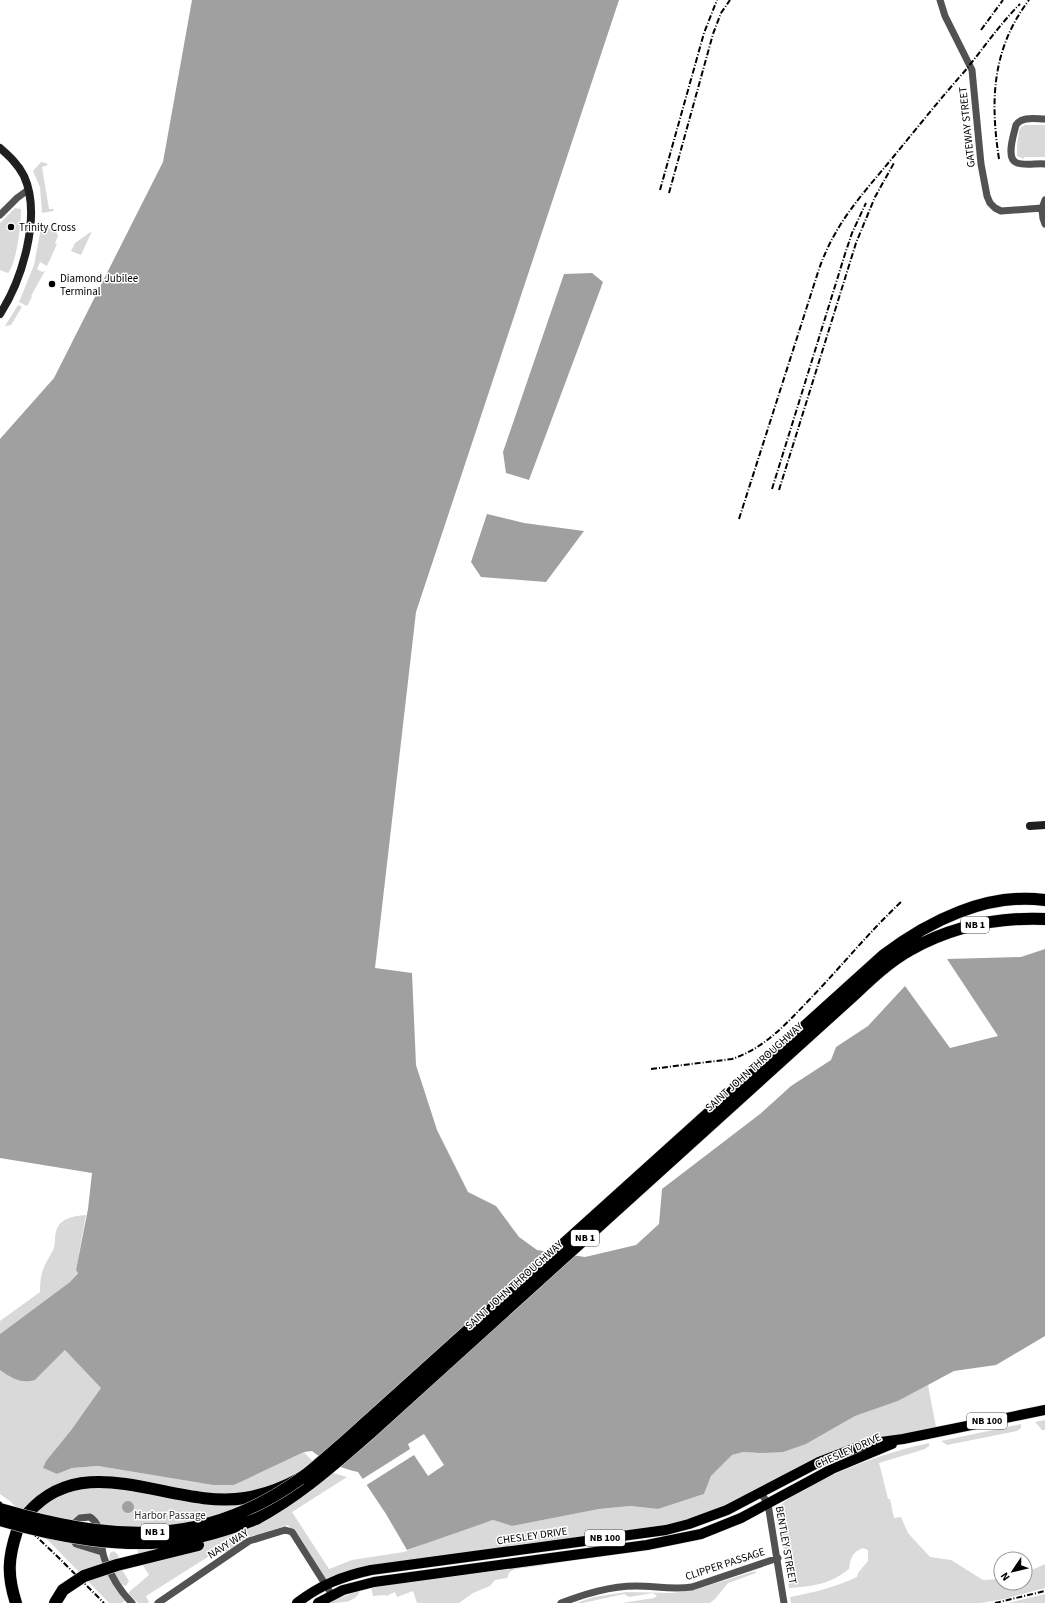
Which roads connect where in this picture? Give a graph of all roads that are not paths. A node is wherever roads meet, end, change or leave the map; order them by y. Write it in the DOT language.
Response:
graph roads {
  1 [pos="940,0"];
  2 [pos="1045,119"];
  3 [pos="0,148"];
  4 [pos="1045,164"];
  5 [pos="28,190"];
  6 [pos="1045,200"];
  7 [pos="1042,208"];
  8 [pos="0,215"];
  9 [pos="1045,224"];
  10 [pos="0,314"];
  11 [pos="1045,825"];
  12 [pos="1030,826"];
  13 [pos="1041,898"];
  14 [pos="1045,907"];
  15 [pos="943,919"];
  16 [pos="1045,919"];
  17 [pos="906,945"];
  18 [pos="1045,1410"];
  19 [pos="903,1439"];
  20 [pos="300,1479"];
  21 [pos="762,1493"];
  22 [pos="768,1504"];
  23 [pos="0,1509"];
  24 [pos="256,1519"];
  25 [pos="0,1520"];
  26 [pos="644,1533"];
  27 [pos="647,1545"];
  28 [pos="102,1552"];
  29 [pos="778,1558"];
  30 [pos="326,1584"];
  31 [pos="332,1595"];
  32 [pos="16,1603"];
  33 [pos="55,1603"];
  34 [pos="132,1603"];
  35 [pos="158,1603"];
  36 [pos="297,1603"];
  37 [pos="318,1603"];
  38 [pos="561,1603"];
  39 [pos="784,1603"];
  1 -- 7 [label="street, GATEWAY STREET"];
  2 -- 4 [label="street"];
  3 -- 5 [label="main road"];
  5 -- 8 [label="street"];
  5 -- 10 [label="main road"];
  6 -- 7 [label="street"];
  7 -- 9 [label="street"];
  11 -- 12 [label="main road"];
  13 -- 15 [label="highway, SAINT JOHN THROUGHWAY / NB 1"];
  14 -- 15 [label="highway, SAINT JOHN THROUGHWAY / NB 1"];
  15 -- 17 [label="highway, SAINT JOHN THROUGHWAY / NB 1"];
  16 -- 17 [label="highway, SAINT JOHN THROUGHWAY / NB 1"];
  17 -- 20 [label="highway, SAINT JOHN THROUGHWAY / NB 1"];
  17 -- 24 [label="highway, SAINT JOHN THROUGHWAY / NB 1"];
  18 -- 19 [label="main road, CHESLEY DRIVE / NB 100"];
  19 -- 21 [label="main road, CHESLEY DRIVE / NB 100"];
  19 -- 22 [label="main road, CHESLEY DRIVE / NB 100"];
  20 -- 23 [label="highway, SAINT JOHN THROUGHWAY / NB 1, bridge"];
  20 -- 32 [label="highway, bridge"];
  21 -- 22 [label="street, BENTLEY STREET"];
  21 -- 26 [label="main road, CHESLEY DRIVE / NB 100"];
  22 -- 27 [label="main road, CHESLEY DRIVE / NB 100"];
  22 -- 29 [label="street, BENTLEY STREET"];
  24 -- 25 [label="highway, SAINT JOHN THROUGHWAY / NB 1, bridge"];
  24 -- 33 [label="highway, bridge"];
  26 -- 27 [label="main road"];
  26 -- 30 [label="main road, CHESLEY DRIVE / NB 100"];
  27 -- 31 [label="main road, CHESLEY DRIVE / NB 100"];
  28 -- 28 [label="street"];
  28 -- 34 [label="street"];
  29 -- 38 [label="street, CLIPPER PASSAGE"];
  29 -- 39 [label="street, BENTLEY STREET"];
  30 -- 31 [label="street, NAVY WAY"];
  30 -- 35 [label="street, NAVY WAY"];
  30 -- 36 [label="main road, CHESLEY DRIVE / NB 100"];
  31 -- 37 [label="main road, CHESLEY DRIVE / NB 100"];
}
